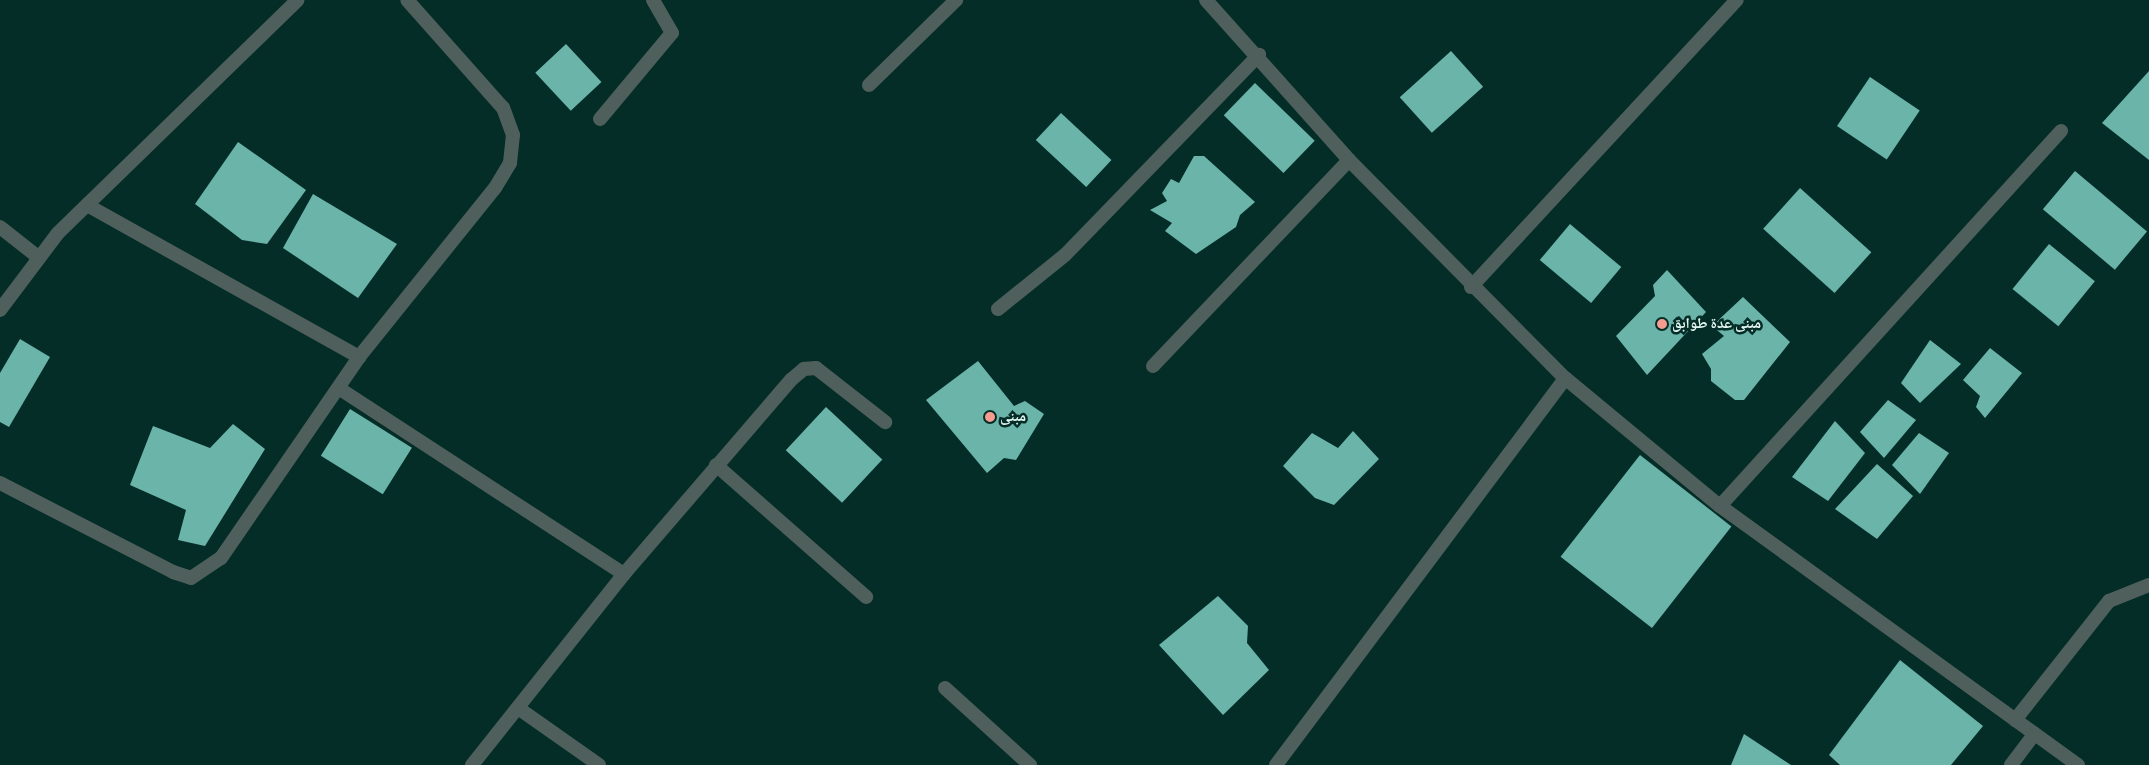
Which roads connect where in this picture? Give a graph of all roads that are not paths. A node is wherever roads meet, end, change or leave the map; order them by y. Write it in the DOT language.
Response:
graph roads {
  1 [pos="298,0"];
  2 [pos="407,0"];
  3 [pos="653,0"];
  4 [pos="956,0"];
  5 [pos="1206,0"];
  6 [pos="1737,0"];
  7 [pos="1259,55"];
  8 [pos="869,84"];
  9 [pos="600,119"];
  10 [pos="2061,131"];
  11 [pos="1349,160"];
  12 [pos="87,205"];
  13 [pos="0,227"];
  14 [pos="38,257"];
  15 [pos="1471,287"];
  16 [pos="998,309"];
  17 [pos="0,310"];
  18 [pos="359,357"];
  19 [pos="1153,366"];
  20 [pos="1565,378"];
  21 [pos="340,389"];
  22 [pos="885,422"];
  23 [pos="716,465"];
  24 [pos="0,482"];
  25 [pos="1720,506"];
  26 [pos="624,574"];
  27 [pos="2149,585"];
  28 [pos="866,598"];
  29 [pos="944,688"];
  30 [pos="518,708"];
  31 [pos="2015,720"];
  32 [pos="2034,734"];
  33 [pos="472,765"];
  34 [pos="599,765"];
  35 [pos="1030,765"];
  36 [pos="1276,765"];
  37 [pos="2011,765"];
  38 [pos="2078,765"];
  1 -- 12 [label="street"];
  2 -- 18 [label="street"];
  3 -- 9 [label="street"];
  4 -- 8 [label="street"];
  5 -- 7 [label="street"];
  6 -- 15 [label="street"];
  7 -- 11 [label="street"];
  7 -- 16 [label="street"];
  10 -- 25 [label="street"];
  11 -- 15 [label="street"];
  11 -- 19 [label="street"];
  12 -- 14 [label="street"];
  12 -- 18 [label="street"];
  13 -- 14 [label="street"];
  14 -- 17 [label="street"];
  15 -- 20 [label="street"];
  18 -- 21 [label="street"];
  20 -- 25 [label="street"];
  20 -- 36 [label="street"];
  21 -- 24 [label="street"];
  21 -- 26 [label="street"];
  22 -- 23 [label="street"];
  23 -- 26 [label="street"];
  23 -- 28 [label="street"];
  25 -- 31 [label="street"];
  26 -- 30 [label="street"];
  27 -- 31 [label="street"];
  29 -- 35 [label="street"];
  30 -- 33 [label="street"];
  30 -- 34 [label="street"];
  31 -- 32 [label="street"];
  32 -- 37 [label="street"];
  32 -- 38 [label="street"];
}
